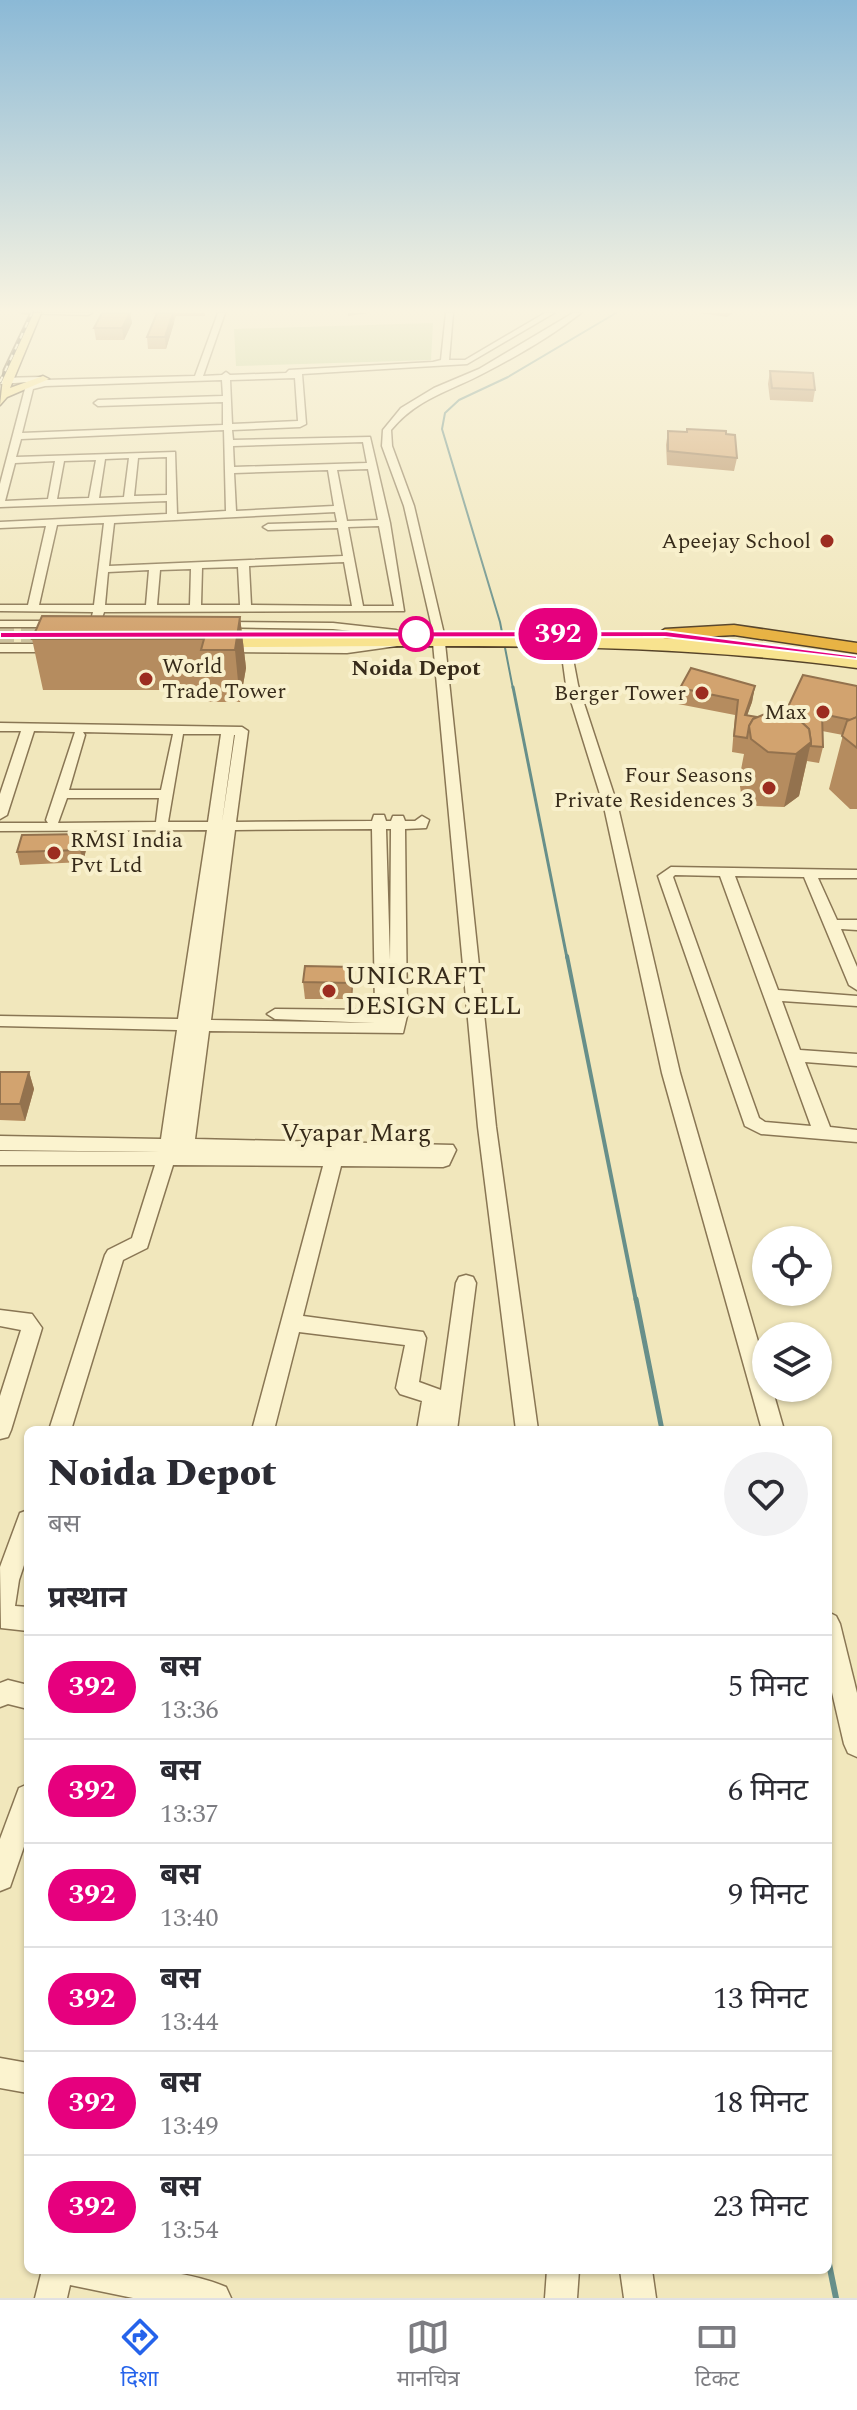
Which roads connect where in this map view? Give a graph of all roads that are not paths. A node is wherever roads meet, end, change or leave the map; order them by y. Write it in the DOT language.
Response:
graph roads {
  1 [pos="22,420"];
  2 [pos="95,420"];
  3 [pos="225,420"];
  4 [pos="303,420"];
  5 [pos="395,420"];
  6 [pos="225,428"];
  7 [pos="93,433"];
  8 [pos="18,436"];
  9 [pos="228,443"];
  10 [pos="134,454"];
  11 [pos="101,456"];
  12 [pos="60,458"];
  13 [pos="12,460"];
  14 [pos="373,466"];
  15 [pos="332,467"];
  16 [pos="230,470"];
  17 [pos="173,498"];
  18 [pos="129,499"];
  19 [pos="93,501"];
  20 [pos="52,502"];
  21 [pos="0,503"];
  22 [pos="340,509"];
  23 [pos="266,513"];
  24 [pos="231,515"];
  25 [pos="172,517"];
  26 [pos="109,520"];
  27 [pos="52,523"];
  28 [pos="385,523"];
  29 [pos="343,524"];
  30 [pos="0,525"];
  31 [pos="269,545"];
  32 [pos="349,559"];
  33 [pos="243,563"];
  34 [pos="197,565"];
  35 [pos="155,567"];
  36 [pos="103,569"];
  37 [pos="99,606"];
  38 [pos="33,607"];
  39 [pos="151,607"];
  40 [pos="0,608"];
  41 [pos="195,608"];
  42 [pos="246,608"];
  43 [pos="358,610"];
  44 [pos="84,623"];
  45 [pos="98,623"];
  46 [pos="113,623"];
  47 [pos="0,624"];
  48 [pos="665,634"];
  49 [pos="201,637"];
  50 [pos="444,638"];
  51 [pos="557,640"];
  52 [pos="0,648"];
  53 [pos="857,648"];
  54 [pos="857,656"];
  55 [pos="857,663"];
  56 [pos="0,727"];
  57 [pos="17,732"];
  58 [pos="232,734"];
  59 [pos="79,735"];
  60 [pos="178,736"];
  61 [pos="0,773"];
  62 [pos="61,794"];
  63 [pos="167,794"];
  64 [pos="0,815"];
  65 [pos="53,820"];
  66 [pos="162,820"];
  67 [pos="0,821"];
  68 [pos="379,822"];
  69 [pos="222,823"];
  70 [pos="0,827"];
  71 [pos="726,872"];
  72 [pos="809,873"];
  73 [pos="857,874"];
  74 [pos="831,924"];
  75 [pos="857,925"];
  76 [pos="857,985"];
  77 [pos="772,995"];
  78 [pos="857,1001"];
  79 [pos="0,1010"];
  80 [pos="194,1019"];
  81 [pos="0,1021"];
  82 [pos="389,1021"];
  83 [pos="794,1055"];
  84 [pos="857,1060"];
  85 [pos="823,1133"];
  86 [pos="857,1136"];
  87 [pos="0,1143"];
  88 [pos="176,1151"];
  89 [pos="335,1153"];
  90 [pos="0,1158"];
  91 [pos="466,1283"];
  92 [pos="0,1318"];
  93 [pos="291,1323"];
  94 [pos="61,1426"];
  95 [pos="264,1426"];
  96 [pos="429,1426"];
  97 [pos="447,1426"];
  98 [pos="526,1426"];
  99 [pos="772,1426"];
  100 [pos="0,1430"];
  101 [pos="24,1531"];
  102 [pos="0,1616"];
  103 [pos="24,1619"];
  104 [pos="832,1641"];
  105 [pos="0,1695"];
  106 [pos="24,1696"];
  107 [pos="857,1744"];
  108 [pos="24,1813"];
  109 [pos="0,1877"];
  110 [pos="0,2073"];
  111 [pos="24,2077"];
  112 [pos="57,2274"];
  113 [pos="93,2274"];
  114 [pos="563,2274"];
  115 [pos="637,2274"];
  116 [pos="51,2298"];
  117 [pos="215,2298"];
  118 [pos="561,2298"];
  119 [pos="640,2298"];
  1 -- 8 [label="street"];
  2 -- 7 [label="street"];
  3 -- 6 [label="street"];
  4 -- 6 [label="street"];
  5 -- 50 [label="street"];
  6 -- 7 [label="street"];
  6 -- 9 [label="street"];
  7 -- 8 [label="street"];
  8 -- 13 [label="street"];
  9 -- 14 [label="street"];
  9 -- 16 [label="street"];
  10 -- 11 [label="street"];
  10 -- 17 [label="street"];
  10 -- 18 [label="street"];
  11 -- 12 [label="street"];
  11 -- 19 [label="street"];
  12 -- 13 [label="street"];
  12 -- 20 [label="street"];
  13 -- 21 [label="street"];
  14 -- 15 [label="street"];
  14 -- 28 [label="street"];
  15 -- 16 [label="street"];
  15 -- 22 [label="street"];
  16 -- 24 [label="street"];
  17 -- 18 [label="street"];
  17 -- 25 [label="street"];
  18 -- 19 [label="street"];
  19 -- 20 [label="street"];
  20 -- 21 [label="street"];
  22 -- 23 [label="street"];
  22 -- 29 [label="street"];
  23 -- 24 [label="street"];
  23 -- 31 [label="street"];
  24 -- 25 [label="street"];
  25 -- 26 [label="street"];
  26 -- 27 [label="street"];
  26 -- 36 [label="street"];
  27 -- 30 [label="street"];
  27 -- 38 [label="street"];
  28 -- 29 [label="street"];
  28 -- 43 [label="street"];
  29 -- 31 [label="street"];
  29 -- 32 [label="street"];
  31 -- 32 [label="street"];
  31 -- 33 [label="street"];
  32 -- 43 [label="street"];
  33 -- 34 [label="street"];
  33 -- 42 [label="street"];
  34 -- 35 [label="street"];
  34 -- 41 [label="street"];
  35 -- 36 [label="street"];
  35 -- 39 [label="street"];
  36 -- 37 [label="street"];
  37 -- 38 [label="street"];
  37 -- 39 [label="street"];
  37 -- 45 [label="street"];
  38 -- 40 [label="street"];
  39 -- 41 [label="street"];
  41 -- 42 [label="street"];
  42 -- 43 [label="street"];
  44 -- 45 [label="street"];
  45 -- 46 [label="street"];
  47 -- 52 [label="street"];
  48 -- 51 [label="main road"];
  48 -- 53 [label="highway"];
  48 -- 54 [label="main road"];
  49 -- 50 [label="main road"];
  50 -- 51 [label="main road"];
  50 -- 98 [label="street"];
  51 -- 55 [label="main road"];
  51 -- 99 [label="street"];
  56 -- 57 [label="street"];
  57 -- 58 [label="street"];
  57 -- 59 [label="street"];
  57 -- 61 [label="street"];
  57 -- 64 [label="street"];
  58 -- 60 [label="street"];
  58 -- 69 [label="street"];
  59 -- 60 [label="street"];
  59 -- 62 [label="street"];
  60 -- 63 [label="street"];
  62 -- 63 [label="street"];
  62 -- 65 [label="street"];
  63 -- 66 [label="street"];
  65 -- 66 [label="street"];
  65 -- 67 [label="street"];
  66 -- 69 [label="street"];
  68 -- 69 [label="street"];
  68 -- 82 [label="street"];
  68 -- 82 [label="street"];
  69 -- 70 [label="street"];
  69 -- 80 [label="street"];
  71 -- 72 [label="street"];
  71 -- 77 [label="street"];
  71 -- 85 [label="street"];
  72 -- 73 [label="street"];
  72 -- 74 [label="street"];
  74 -- 75 [label="street"];
  74 -- 76 [label="street"];
  77 -- 78 [label="street"];
  77 -- 83 [label="street"];
  79 -- 80 [label="street"];
  80 -- 81 [label="street"];
  80 -- 82 [label="street"];
  80 -- 88 [label="street"];
  83 -- 84 [label="street"];
  83 -- 85 [label="street"];
  85 -- 86 [label="street"];
  87 -- 88 [label="street, Vyapar Marg"];
  88 -- 89 [label="street, Vyapar Marg"];
  88 -- 90 [label="street, Vyapar Marg"];
  88 -- 94 [label="street"];
  89 -- 89 [label="street, Vyapar Marg"];
  89 -- 93 [label="street"];
  91 -- 97 [label="street"];
  92 -- 100 [label="street"];
  93 -- 95 [label="street"];
  93 -- 96 [label="street"];
  101 -- 102 [label="street"];
  102 -- 103 [label="street"];
  104 -- 107 [label="street"];
  105 -- 106 [label="street"];
  108 -- 109 [label="street"];
  110 -- 111 [label="street"];
  112 -- 116 [label="street"];
  113 -- 117 [label="street"];
  114 -- 118 [label="street"];
  115 -- 119 [label="street"];
}
